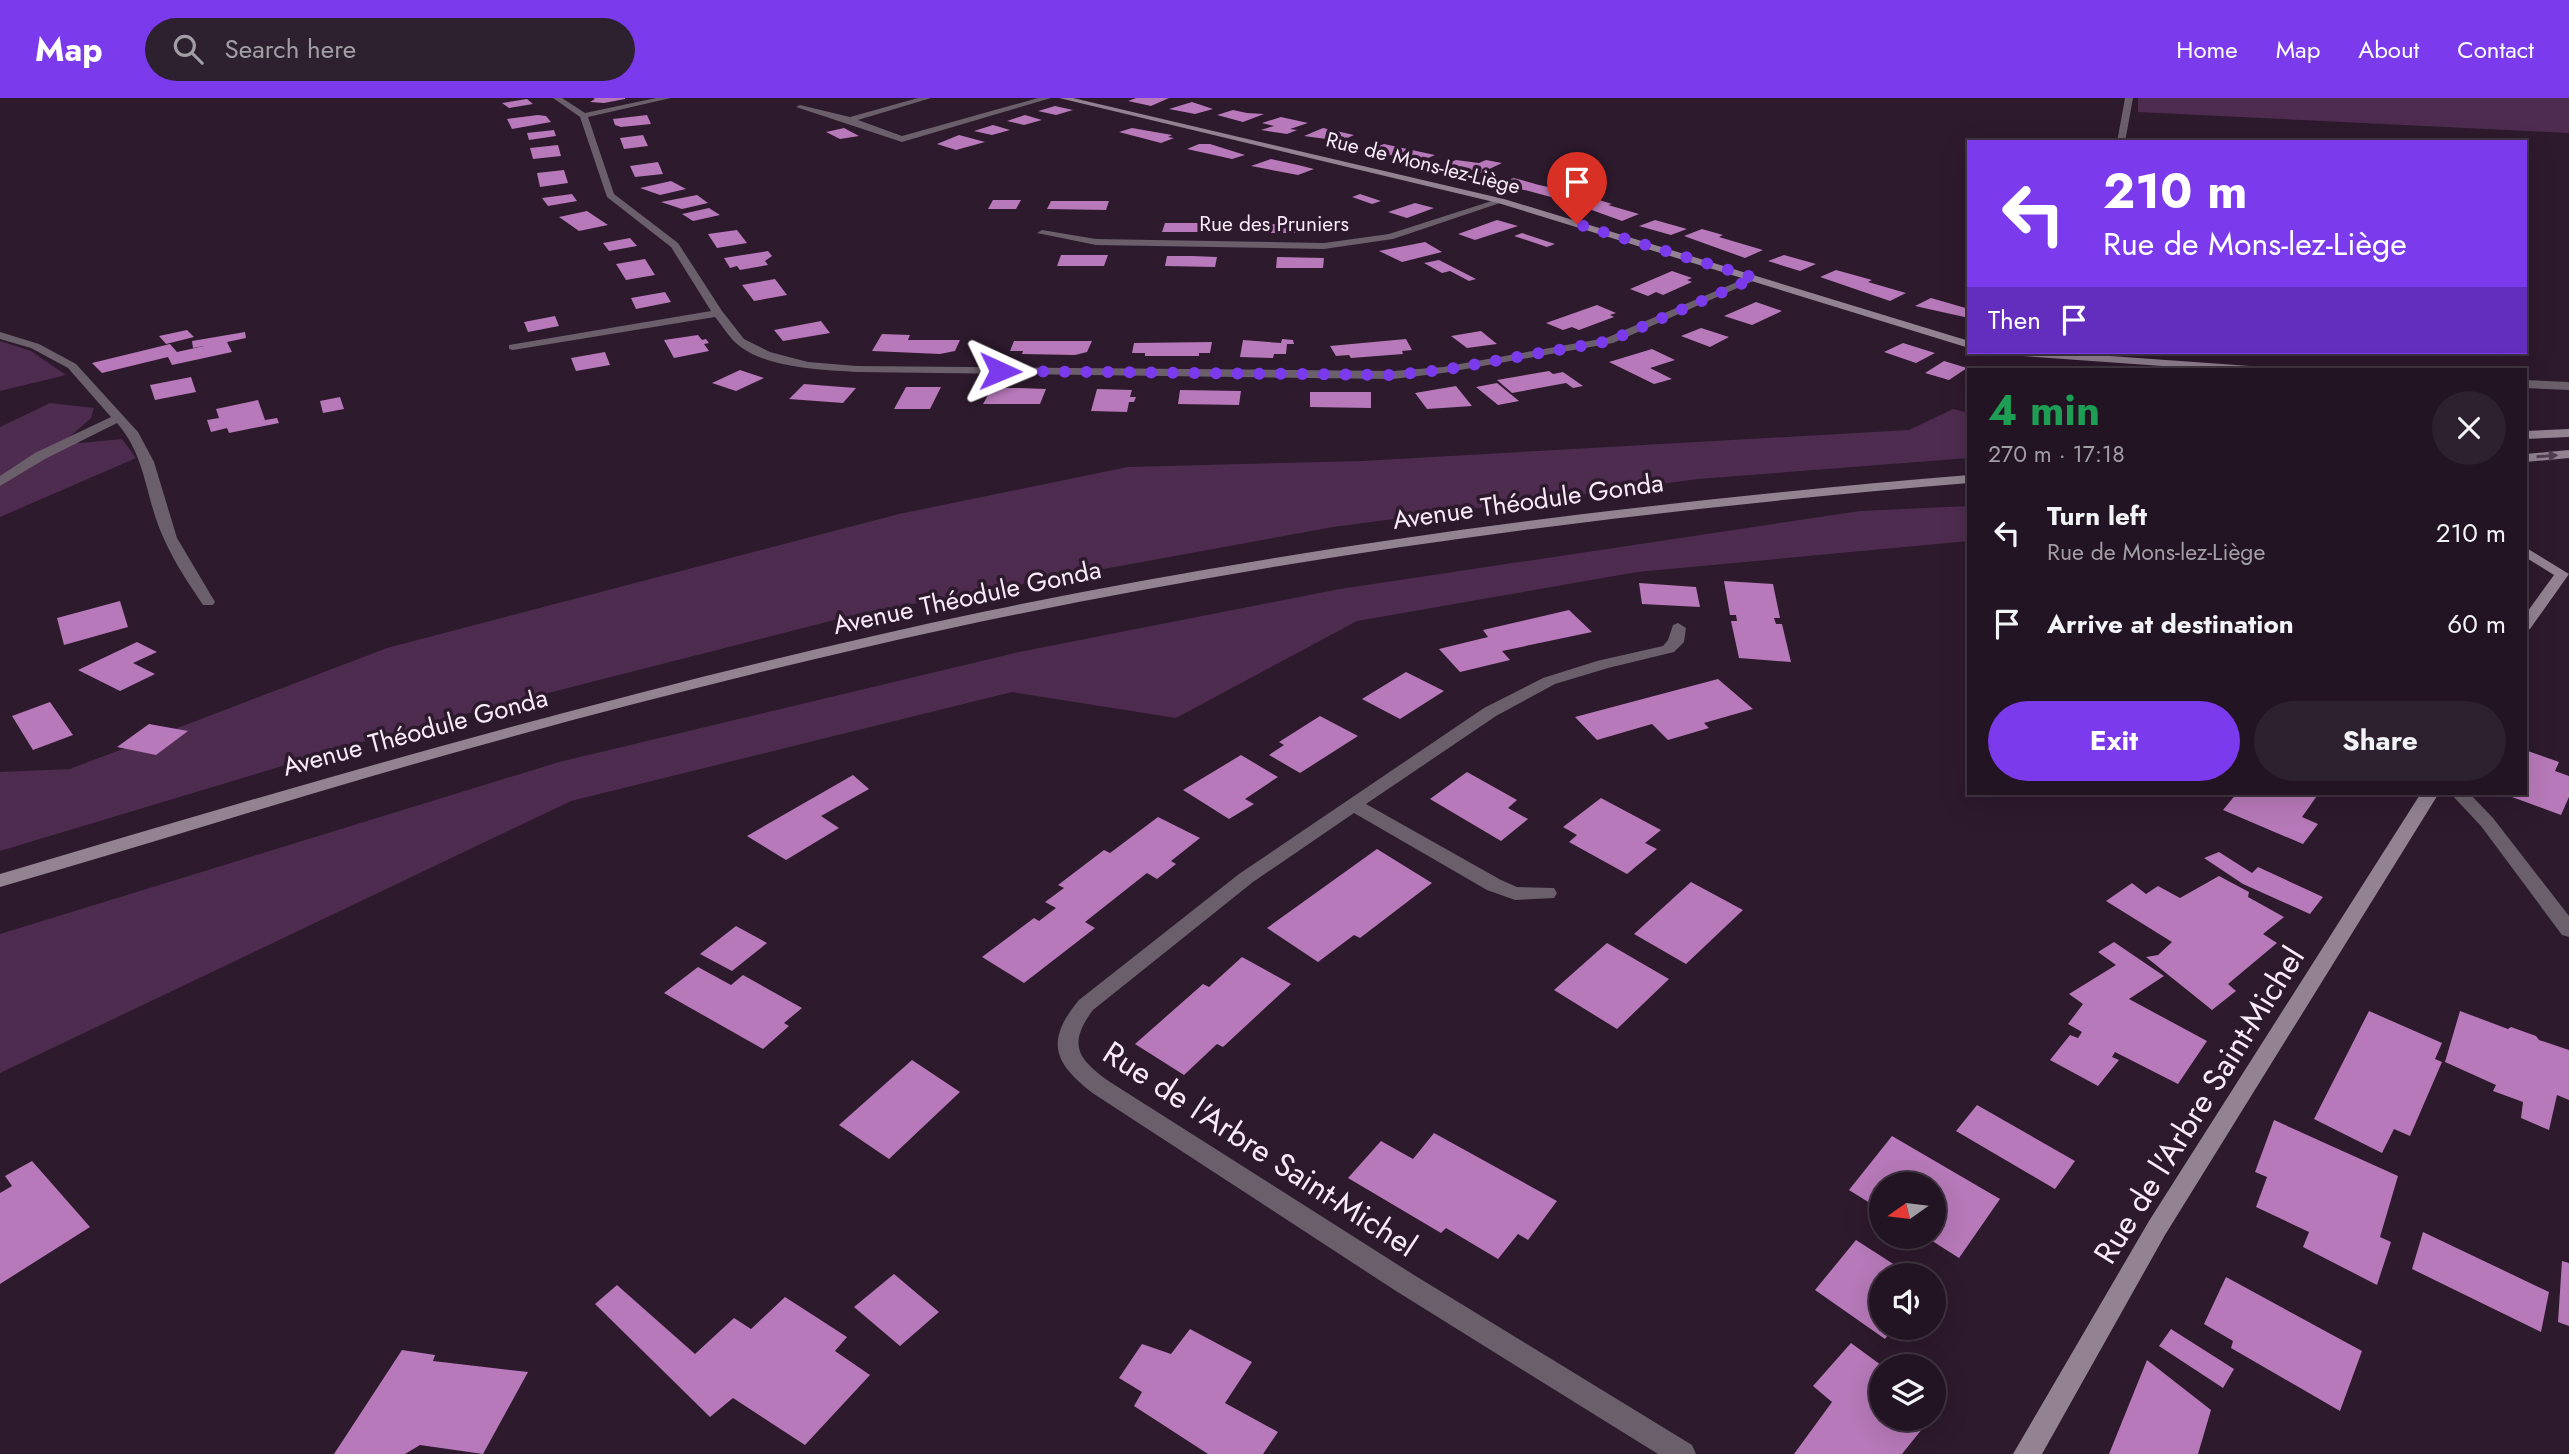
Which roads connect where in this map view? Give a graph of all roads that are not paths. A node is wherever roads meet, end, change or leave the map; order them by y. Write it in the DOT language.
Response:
graph roads {
  1 [pos="557,98"];
  2 [pos="667,98"];
  3 [pos="927,98"];
  4 [pos="1047,98"];
  5 [pos="1063,98"];
  6 [pos="2129,98"];
  7 [pos="800,107"];
  8 [pos="584,116"];
  9 [pos="849,120"];
  10 [pos="2121,140"];
  11 [pos="1501,201"];
  12 [pos="1042,233"];
  13 [pos="1755,278"];
  14 [pos="718,313"];
  15 [pos="0,335"];
  16 [pos="1967,344"];
  17 [pos="513,347"];
  18 [pos="2066,354"];
  19 [pos="2124,356"];
  20 [pos="2239,368"];
  21 [pos="2527,384"];
  22 [pos="2569,386"];
  23 [pos="118,418"];
  24 [pos="2569,433"];
  25 [pos="2527,435"];
  26 [pos="2569,454"];
  27 [pos="2527,458"];
  28 [pos="1967,479"];
  29 [pos="0,482"];
  30 [pos="2527,552"];
  31 [pos="2565,575"];
  32 [pos="208,602"];
  33 [pos="2527,623"];
  34 [pos="1678,628"];
  35 [pos="2429,795"];
  36 [pos="2461,795"];
  37 [pos="1354,805"];
  38 [pos="0,881"];
  39 [pos="1547,893"];
  40 [pos="2569,930"];
  41 [pos="1682,1454"];
  42 [pos="2026,1454"];
  1 -- 8 [label="street"];
  2 -- 8 [label="street"];
  3 -- 9 [label="street"];
  4 -- 9 [label="street"];
  5 -- 11 [label="street, Rue de Mons-lez-Liège"];
  6 -- 10 [label="street"];
  7 -- 9 [label="street"];
  8 -- 14 [label="street"];
  11 -- 12 [label="street, Rue des Pruniers"];
  11 -- 13 [label="street, Rue de Mons-lez-Liège"];
  13 -- 14 [label="street"];
  13 -- 16 [label="street, Rue de Mons-lez-Liège"];
  14 -- 17 [label="street"];
  15 -- 23 [label="street"];
  18 -- 19 [label="street"];
  19 -- 20 [label="street"];
  21 -- 22 [label="street"];
  23 -- 29 [label="street"];
  23 -- 32 [label="street"];
  24 -- 25 [label="street"];
  27 -- 26 [label="street, one-way"];
  28 -- 38 [label="street, Avenue Théodule Gonda"];
  30 -- 31 [label="street"];
  31 -- 33 [label="street"];
  34 -- 37 [label="street, Rue de l'Arbre Saint-Michel"];
  35 -- 42 [label="street, Rue de l'Arbre Saint-Michel"];
  36 -- 40 [label="street"];
  37 -- 39 [label="street"];
  37 -- 41 [label="street, Rue de l'Arbre Saint-Michel"];
}
